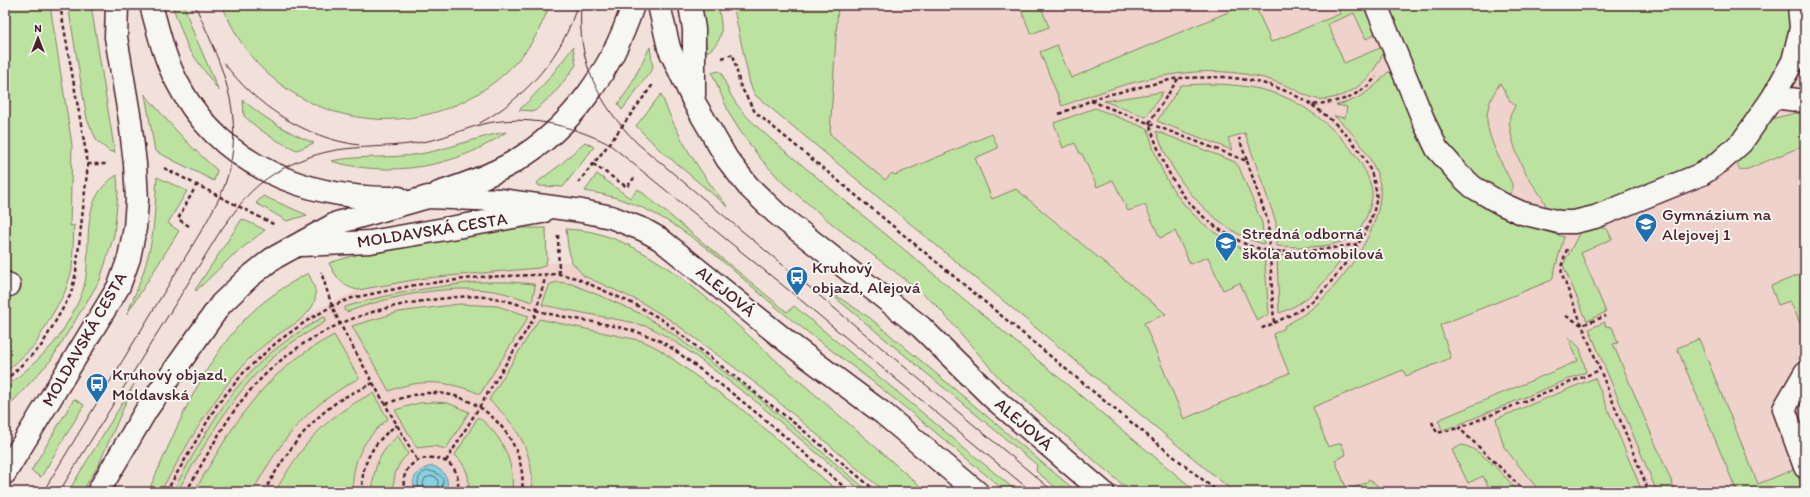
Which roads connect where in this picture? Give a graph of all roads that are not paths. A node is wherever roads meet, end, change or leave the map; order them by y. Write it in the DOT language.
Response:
graph roads {
  1 [pos="107,5"];
  2 [pos="117,5"];
  3 [pos="151,5"];
  4 [pos="633,5"];
  5 [pos="659,5"];
  6 [pos="690,5"];
  7 [pos="1376,5"];
  8 [pos="1799,5"];
  9 [pos="116,37"];
  10 [pos="1773,97"];
  11 [pos="1805,101"];
  12 [pos="694,102"];
  13 [pos="428,197"];
  14 [pos="566,208"];
  15 [pos="298,246"];
  16 [pos="1805,373"];
  17 [pos="1805,467"];
  18 [pos="5,473"];
  19 [pos="98,492"];
  20 [pos="977,492"];
  21 [pos="1103,492"];
  1 -- 9 [label="street"];
  2 -- 9 [label="street, MOLDAVSKÁ CESTA"];
  3 -- 13 [label="street"];
  4 -- 13 [label="street"];
  5 -- 12 [label="street, ALEJOVÁ"];
  6 -- 12 [label="street"];
  7 -- 10 [label="street"];
  8 -- 10 [label="street"];
  9 -- 18 [label="street, MOLDAVSKÁ CESTA"];
  10 -- 11 [label="street"];
  12 -- 21 [label="street, ALEJOVÁ"];
  13 -- 14 [label="street, ALEJOVÁ"];
  13 -- 15 [label="street, MOLDAVSKÁ CESTA"];
  14 -- 15 [label="street, MOLDAVSKÁ CESTA"];
  14 -- 20 [label="street, ALEJOVÁ"];
  15 -- 19 [label="street, MOLDAVSKÁ CESTA"];
  16 -- 17 [label="street"];
}
